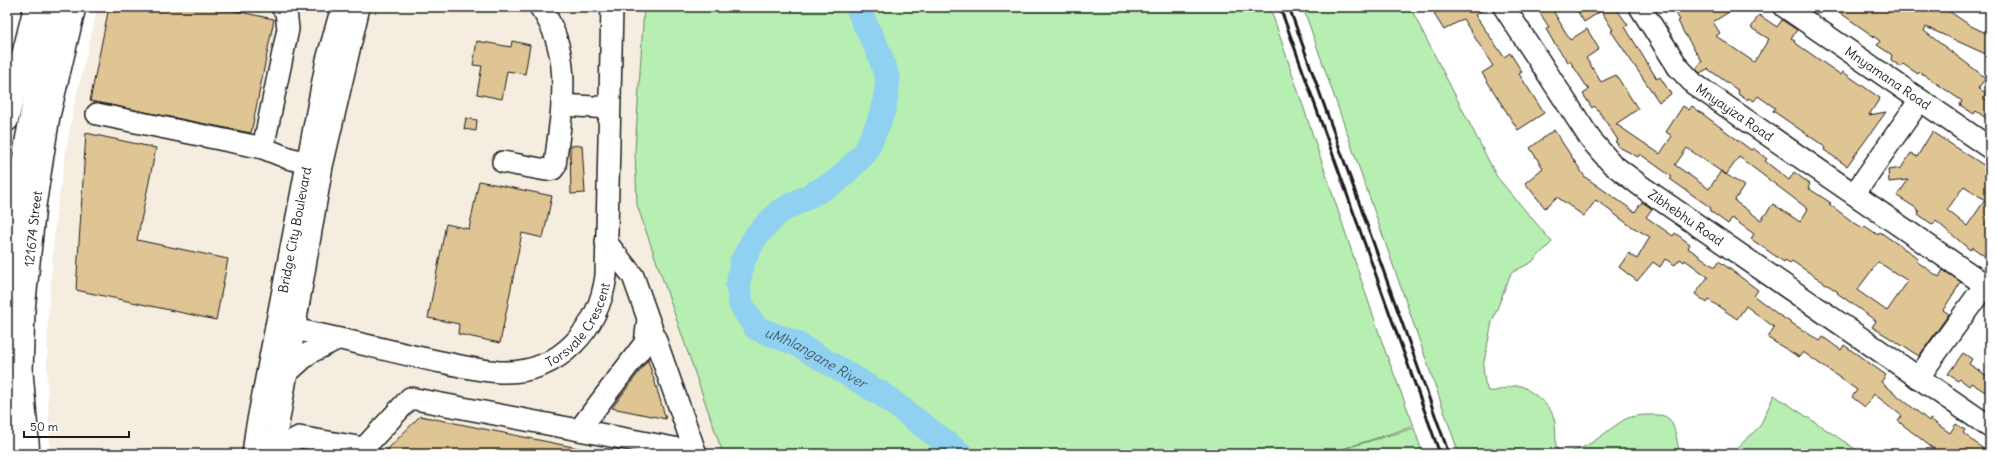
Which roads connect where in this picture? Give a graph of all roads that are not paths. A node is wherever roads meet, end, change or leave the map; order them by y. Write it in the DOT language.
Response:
graph roads {
  1 [pos="36,7"];
  2 [pos="57,7"];
  3 [pos="75,7"];
  4 [pos="282,7"];
  5 [pos="342,7"];
  6 [pos="359,7"];
  7 [pos="540,7"];
  8 [pos="612,7"];
  9 [pos="1504,7"];
  10 [pos="1640,7"];
  11 [pos="1785,7"];
  12 [pos="1920,100"];
  13 [pos="562,105"];
  14 [pos="609,108"];
  15 [pos="97,114"];
  16 [pos="7,120"];
  17 [pos="263,148"];
  18 [pos="1990,148"];
  19 [pos="502,162"];
  20 [pos="315,165"];
  21 [pos="1855,193"];
  22 [pos="606,242"];
  23 [pos="1988,286"];
  24 [pos="648,318"];
  25 [pos="286,327"];
  26 [pos="337,339"];
  27 [pos="287,373"];
  28 [pos="1918,378"];
  29 [pos="1990,427"];
  30 [pos="579,430"];
  31 [pos="266,453"];
  32 [pos="695,453"];
  33 [pos="10,454"];
  34 [pos="29,454"];
  1 -- 16 [label="main road"];
  2 -- 33 [label="main road"];
  3 -- 34 [label="street, 121674 Street"];
  4 -- 17 [label="street"];
  5 -- 20 [label="street, Bridge City Boulevard"];
  6 -- 20 [label="street, Bridge City Boulevard"];
  7 -- 13 [label="street"];
  8 -- 14 [label="street, Torsvale Crescent"];
  9 -- 28 [label="street, Zibhebhu Road"];
  10 -- 21 [label="street, Mnyayiza Road"];
  11 -- 12 [label="street, Mnyamana Road"];
  12 -- 18 [label="street, Mnyamana Road"];
  12 -- 21 [label="street"];
  13 -- 14 [label="street"];
  13 -- 19 [label="street"];
  14 -- 22 [label="street, Torsvale Crescent"];
  15 -- 17 [label="street"];
  17 -- 20 [label="street"];
  20 -- 25 [label="street, Bridge City Boulevard"];
  21 -- 23 [label="street, Mnyayiza Road"];
  22 -- 24 [label="street"];
  22 -- 26 [label="street, Torsvale Crescent"];
  23 -- 28 [label="street"];
  24 -- 30 [label="street"];
  24 -- 32 [label="street"];
  25 -- 26 [label="street, Torsvale Crescent"];
  25 -- 27 [label="street, Bridge City Boulevard"];
  25 -- 31 [label="street, Bridge City Boulevard"];
  26 -- 27 [label="street"];
  27 -- 31 [label="street, Bridge City Boulevard"];
  28 -- 29 [label="street, Zibhebhu Road"];
  30 -- 31 [label="street"];
  30 -- 32 [label="street"];
}
